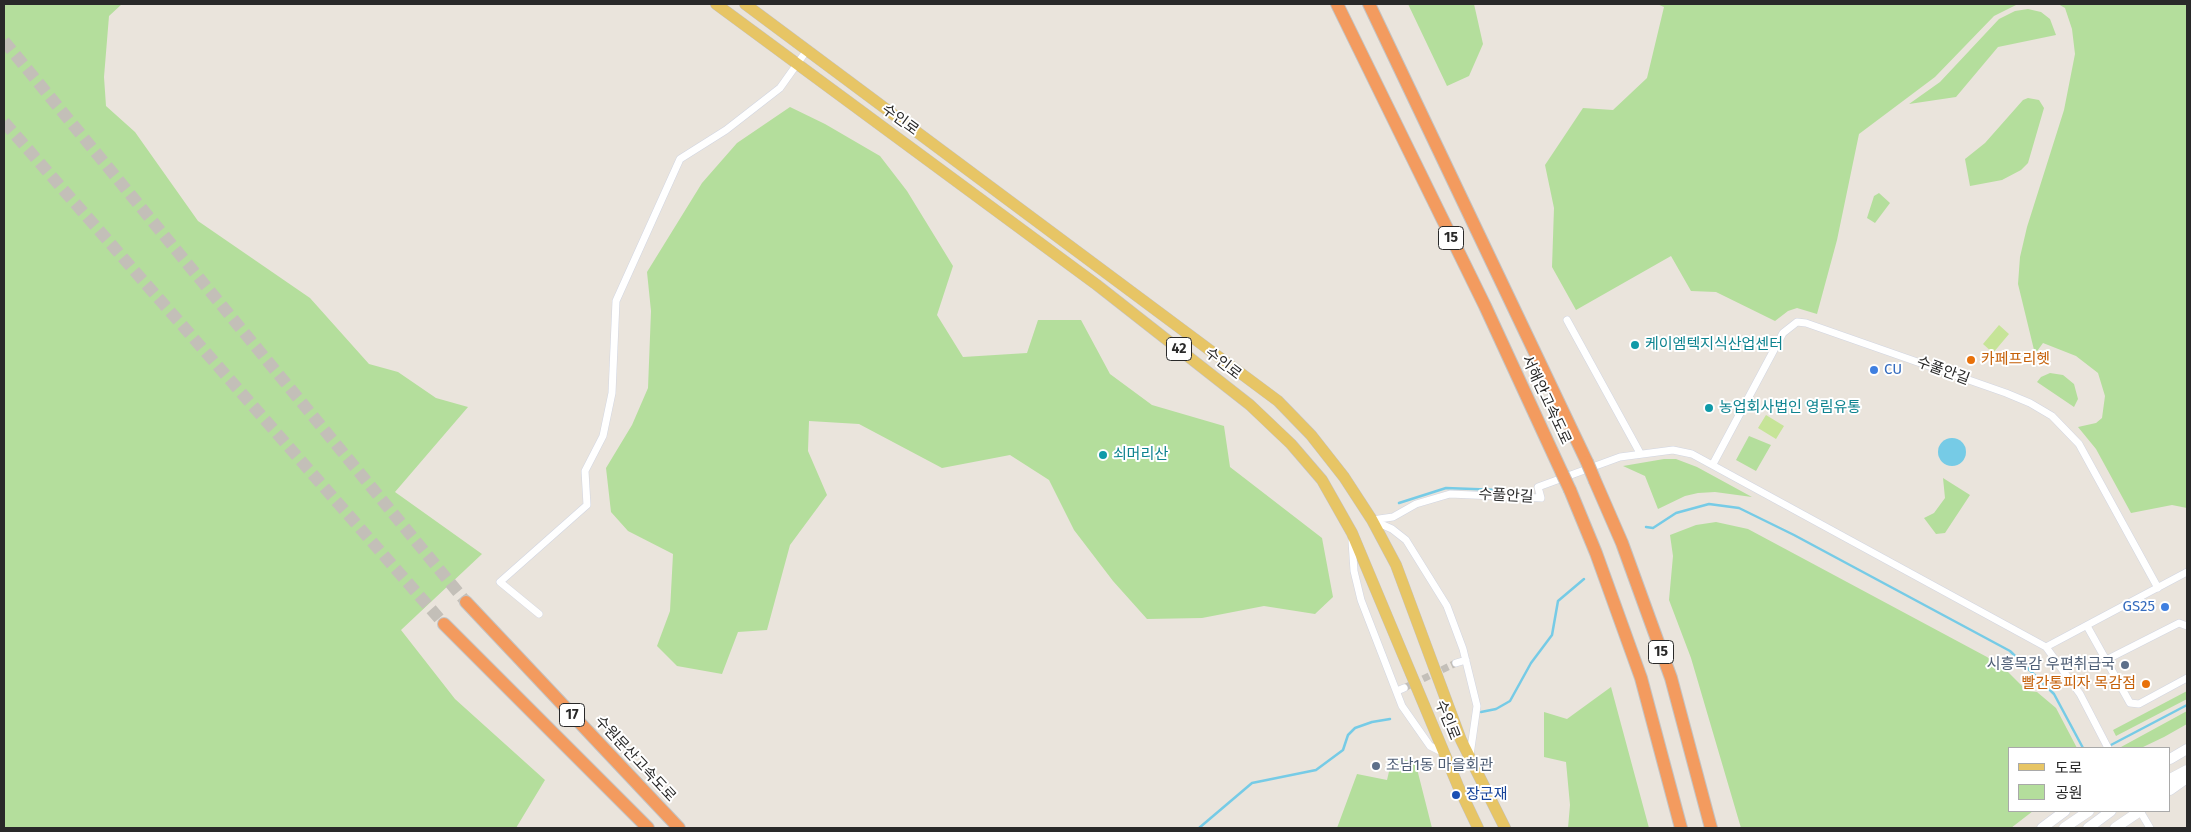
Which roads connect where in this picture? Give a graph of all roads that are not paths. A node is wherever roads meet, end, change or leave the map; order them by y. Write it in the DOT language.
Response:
graph roads {
  1 [pos="716,4"];
  2 [pos="744,4"];
  3 [pos="1337,4"];
  4 [pos="1369,4"];
  5 [pos="807,50"];
  6 [pos="798,65"];
  7 [pos="1568,320"];
  8 [pos="1640,453"];
  9 [pos="1713,464"];
  10 [pos="1372,520"];
  11 [pos="1352,533"];
  12 [pos="2187,572"];
  13 [pos="2158,588"];
  14 [pos="466,602"];
  15 [pos="539,614"];
  16 [pos="444,624"];
  17 [pos="2087,626"];
  18 [pos="2187,626"];
  19 [pos="2046,648"];
  20 [pos="1466,660"];
  21 [pos="2106,660"];
  22 [pos="1456,663"];
  23 [pos="2187,678"];
  24 [pos="2187,745"];
  25 [pos="2107,747"];
  26 [pos="2187,748"];
  27 [pos="2171,752"];
  28 [pos="1444,753"];
  29 [pos="1470,758"];
  30 [pos="2171,758"];
  31 [pos="2187,770"];
  32 [pos="2171,778"];
  33 [pos="2187,778"];
  34 [pos="2171,789"];
  35 [pos="2064,812"];
  36 [pos="2088,812"];
  37 [pos="2110,812"];
  38 [pos="2139,812"];
  39 [pos="2141,812"];
  40 [pos="648,828"];
  41 [pos="679,828"];
  42 [pos="1478,828"];
  43 [pos="1505,828"];
  44 [pos="1681,828"];
  45 [pos="1711,828"];
  46 [pos="2042,828"];
  47 [pos="2064,828"];
  48 [pos="2088,828"];
  49 [pos="2115,828"];
  50 [pos="2150,828"];
  1 -- 6 [label="main road, 수인로 / 42"];
  2 -- 5 [label="main road, 수인로 / 42"];
  3 -- 44 [label="highway, 서해안고속도로 / 15, bridge"];
  4 -- 45 [label="highway, 서해안고속도로 / 15, bridge"];
  5 -- 6 [label="street"];
  5 -- 10 [label="main road, 수인로 / 42"];
  6 -- 11 [label="main road, 수인로 / 42"];
  6 -- 15 [label="street"];
  7 -- 8 [label="street"];
  8 -- 9 [label="street, 수풀안길"];
  8 -- 10 [label="street, 수풀안길"];
  9 -- 13 [label="street, 수풀안길"];
  9 -- 19 [label="street, 수풀안길"];
  10 -- 20 [label="street"];
  10 -- 29 [label="main road, 수인로 / 42"];
  11 -- 28 [label="main road, 수인로 / 42"];
  11 -- 28 [label="street"];
  12 -- 13 [label="street"];
  13 -- 17 [label="street"];
  14 -- 41 [label="highway, 수원문산고속도로 / 17"];
  16 -- 40 [label="highway, 17"];
  17 -- 19 [label="street"];
  17 -- 21 [label="street"];
  18 -- 21 [label="street"];
  19 -- 25 [label="street, 수풀안길"];
  20 -- 22 [label="street"];
  20 -- 29 [label="street"];
  21 -- 23 [label="street"];
  24 -- 27 [label="main road"];
  26 -- 30 [label="main road"];
  28 -- 42 [label="main road, 수인로 / 42"];
  29 -- 43 [label="main road, 수인로 / 42"];
  31 -- 32 [label="main road"];
  33 -- 34 [label="main road"];
  35 -- 46 [label="main road"];
  36 -- 47 [label="main road"];
  37 -- 48 [label="main road"];
  38 -- 49 [label="main road"];
  39 -- 50 [label="street"];
}
